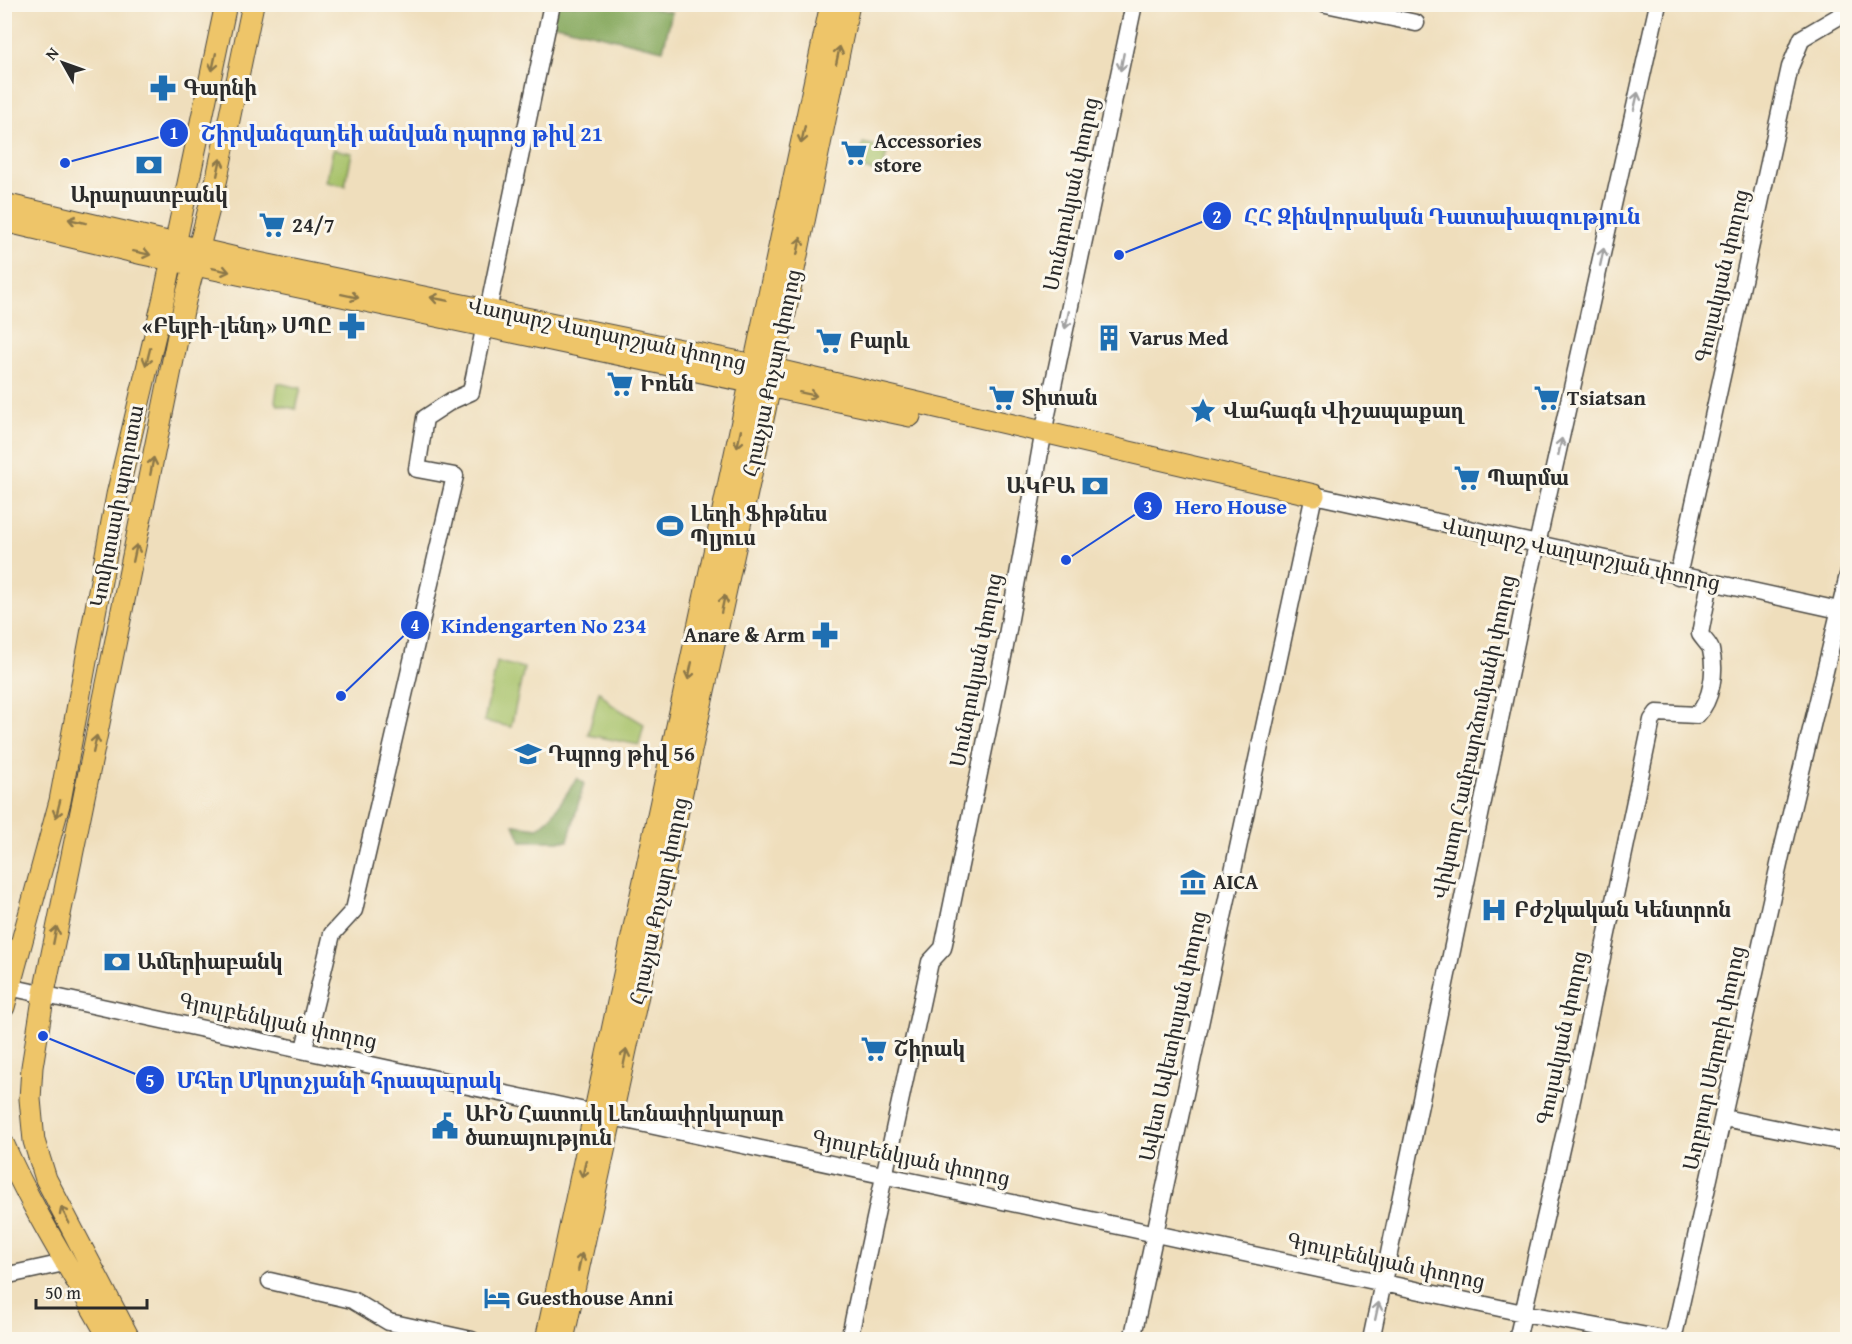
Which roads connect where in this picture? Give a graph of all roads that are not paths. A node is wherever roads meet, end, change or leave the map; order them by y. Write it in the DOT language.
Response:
graph roads {
  1 [pos="226,4"];
  2 [pos="253,4"];
  3 [pos="552,4"];
  4 [pos="831,4"];
  5 [pos="849,4"];
  6 [pos="1134,4"];
  7 [pos="1326,4"];
  8 [pos="1658,4"];
  9 [pos="1848,11"];
  10 [pos="1416,23"];
  11 [pos="4,204"];
  12 [pos="4,221"];
  13 [pos="174,252"];
  14 [pos="198,257"];
  15 [pos="487,317"];
  16 [pos="762,375"];
  17 [pos="1043,439"];
  18 [pos="1314,495"];
  19 [pos="1537,545"];
  20 [pos="1848,575"];
  21 [pos="1678,576"];
  22 [pos="1710,582"];
  23 [pos="1844,611"];
  24 [pos="7,993"];
  25 [pos="44,993"];
  26 [pos="304,1049"];
  27 [pos="604,1114"];
  28 [pos="1724,1118"];
  29 [pos="1848,1143"];
  30 [pos="4,1145"];
  31 [pos="884,1175"];
  32 [pos="1154,1233"];
  33 [pos="64,1263"];
  34 [pos="4,1276"];
  35 [pos="270,1281"];
  36 [pos="1383,1282"];
  37 [pos="1522,1314"];
  38 [pos="110,1340"];
  39 [pos="130,1340"];
  40 [pos="472,1340"];
  41 [pos="546,1340"];
  42 [pos="563,1340"];
  43 [pos="849,1340"];
  44 [pos="1132,1340"];
  45 [pos="1371,1340"];
  46 [pos="1517,1340"];
  47 [pos="1669,1340"];
  48 [pos="1673,1340"];
  1 -- 13 [label="main road, Կոմիտասի պողոտա, one-way"];
  14 -- 2 [label="main road, Կոմիտասի պողոտա, one-way"];
  3 -- 15 [label="street"];
  4 -- 16 [label="main road, Հրաչյա Քոչար փողոց, one-way"];
  16 -- 5 [label="main road, Հրաչյա Քոչար փողոց, one-way"];
  6 -- 17 [label="street, Սունդուկյան փողոց, one-way"];
  7 -- 10 [label="street"];
  19 -- 8 [label="street, Վիկտոր Համբարձումյանի փողոց, one-way"];
  9 -- 21 [label="street, Գուլակյան փողոց"];
  13 -- 11 [label="main road, Վաղարշ Վաղարշյան փողոց, one-way"];
  12 -- 13 [label="main road, Վաղարշ Վաղարշյան փողոց, one-way"];
  13 -- 14 [label="main road, Վաղարշ Վաղարշյան փողոց"];
  13 -- 24 [label="main road, Կոմիտասի պողոտա, one-way"];
  14 -- 15 [label="main road, Վաղարշ Վաղարշյան փողոց"];
  25 -- 14 [label="main road, Կոմիտասի պողոտա, one-way"];
  15 -- 16 [label="main road, Վաղարշ Վաղարշյան փողոց"];
  15 -- 26 [label="street"];
  16 -- 17 [label="main road, Վաղարշ Վաղարշյան փողոց"];
  16 -- 27 [label="main road, Հրաչյա Քոչար փողոց"];
  17 -- 18 [label="main road, Վաղարշ Վաղարշյան փողոց"];
  17 -- 31 [label="street, Սունդուկյան փողոց"];
  18 -- 19 [label="street, Վաղարշ Վաղարշյան փողոց"];
  18 -- 32 [label="street, Ավետ Ավետիսյան փողոց"];
  19 -- 21 [label="street, Վաղարշ Վաղարշյան փողոց"];
  19 -- 36 [label="street, Վիկտոր Համբարձումյանի փողոց"];
  20 -- 23 [label="street, Աղբյուր Սերոբի փողոց"];
  21 -- 22 [label="street, Վաղարշ Վաղարշյան փողոց"];
  22 -- 23 [label="street, Վաղարշ Վաղարշյան փողոց"];
  22 -- 37 [label="street, Գուլակյան փողոց"];
  23 -- 28 [label="street, Աղբյուր Սերոբի փողոց"];
  24 -- 25 [label="street, Գյուլբենկյան փողոց"];
  25 -- 26 [label="street, Գյուլբենկյան փողոց"];
  39 -- 25 [label="main road, Կոմիտասի պողոտա, one-way"];
  26 -- 27 [label="street, Գյուլբենկյան փողոց"];
  27 -- 31 [label="street, Գյուլբենկյան փողոց"];
  27 -- 41 [label="main road, Հրաչյա Քոչար փողոց, one-way"];
  42 -- 27 [label="main road, Հրաչյա Քոչար փողոց, one-way"];
  28 -- 29 [label="street"];
  28 -- 48 [label="street, Աղբյուր Սերոբի փողոց"];
  30 -- 33 [label="main road"];
  31 -- 32 [label="street, Գյուլբենկյան փողոց"];
  31 -- 43 [label="street, Սունդուկյան փողոց"];
  32 -- 36 [label="street, Գյուլբենկյան փողոց"];
  32 -- 44 [label="street, Ավետ Ավետիսյան փողոց"];
  33 -- 34 [label="street"];
  33 -- 38 [label="main road"];
  35 -- 40 [label="street"];
  36 -- 37 [label="street, Գյուլբենկյան փողոց"];
  45 -- 36 [label="street, Վիկտոր Համբարձումյանի փողոց, one-way"];
  37 -- 46 [label="street, Գուլակյան փողոց"];
  37 -- 47 [label="street, Գյուլբենկյան փողոց"];
}
